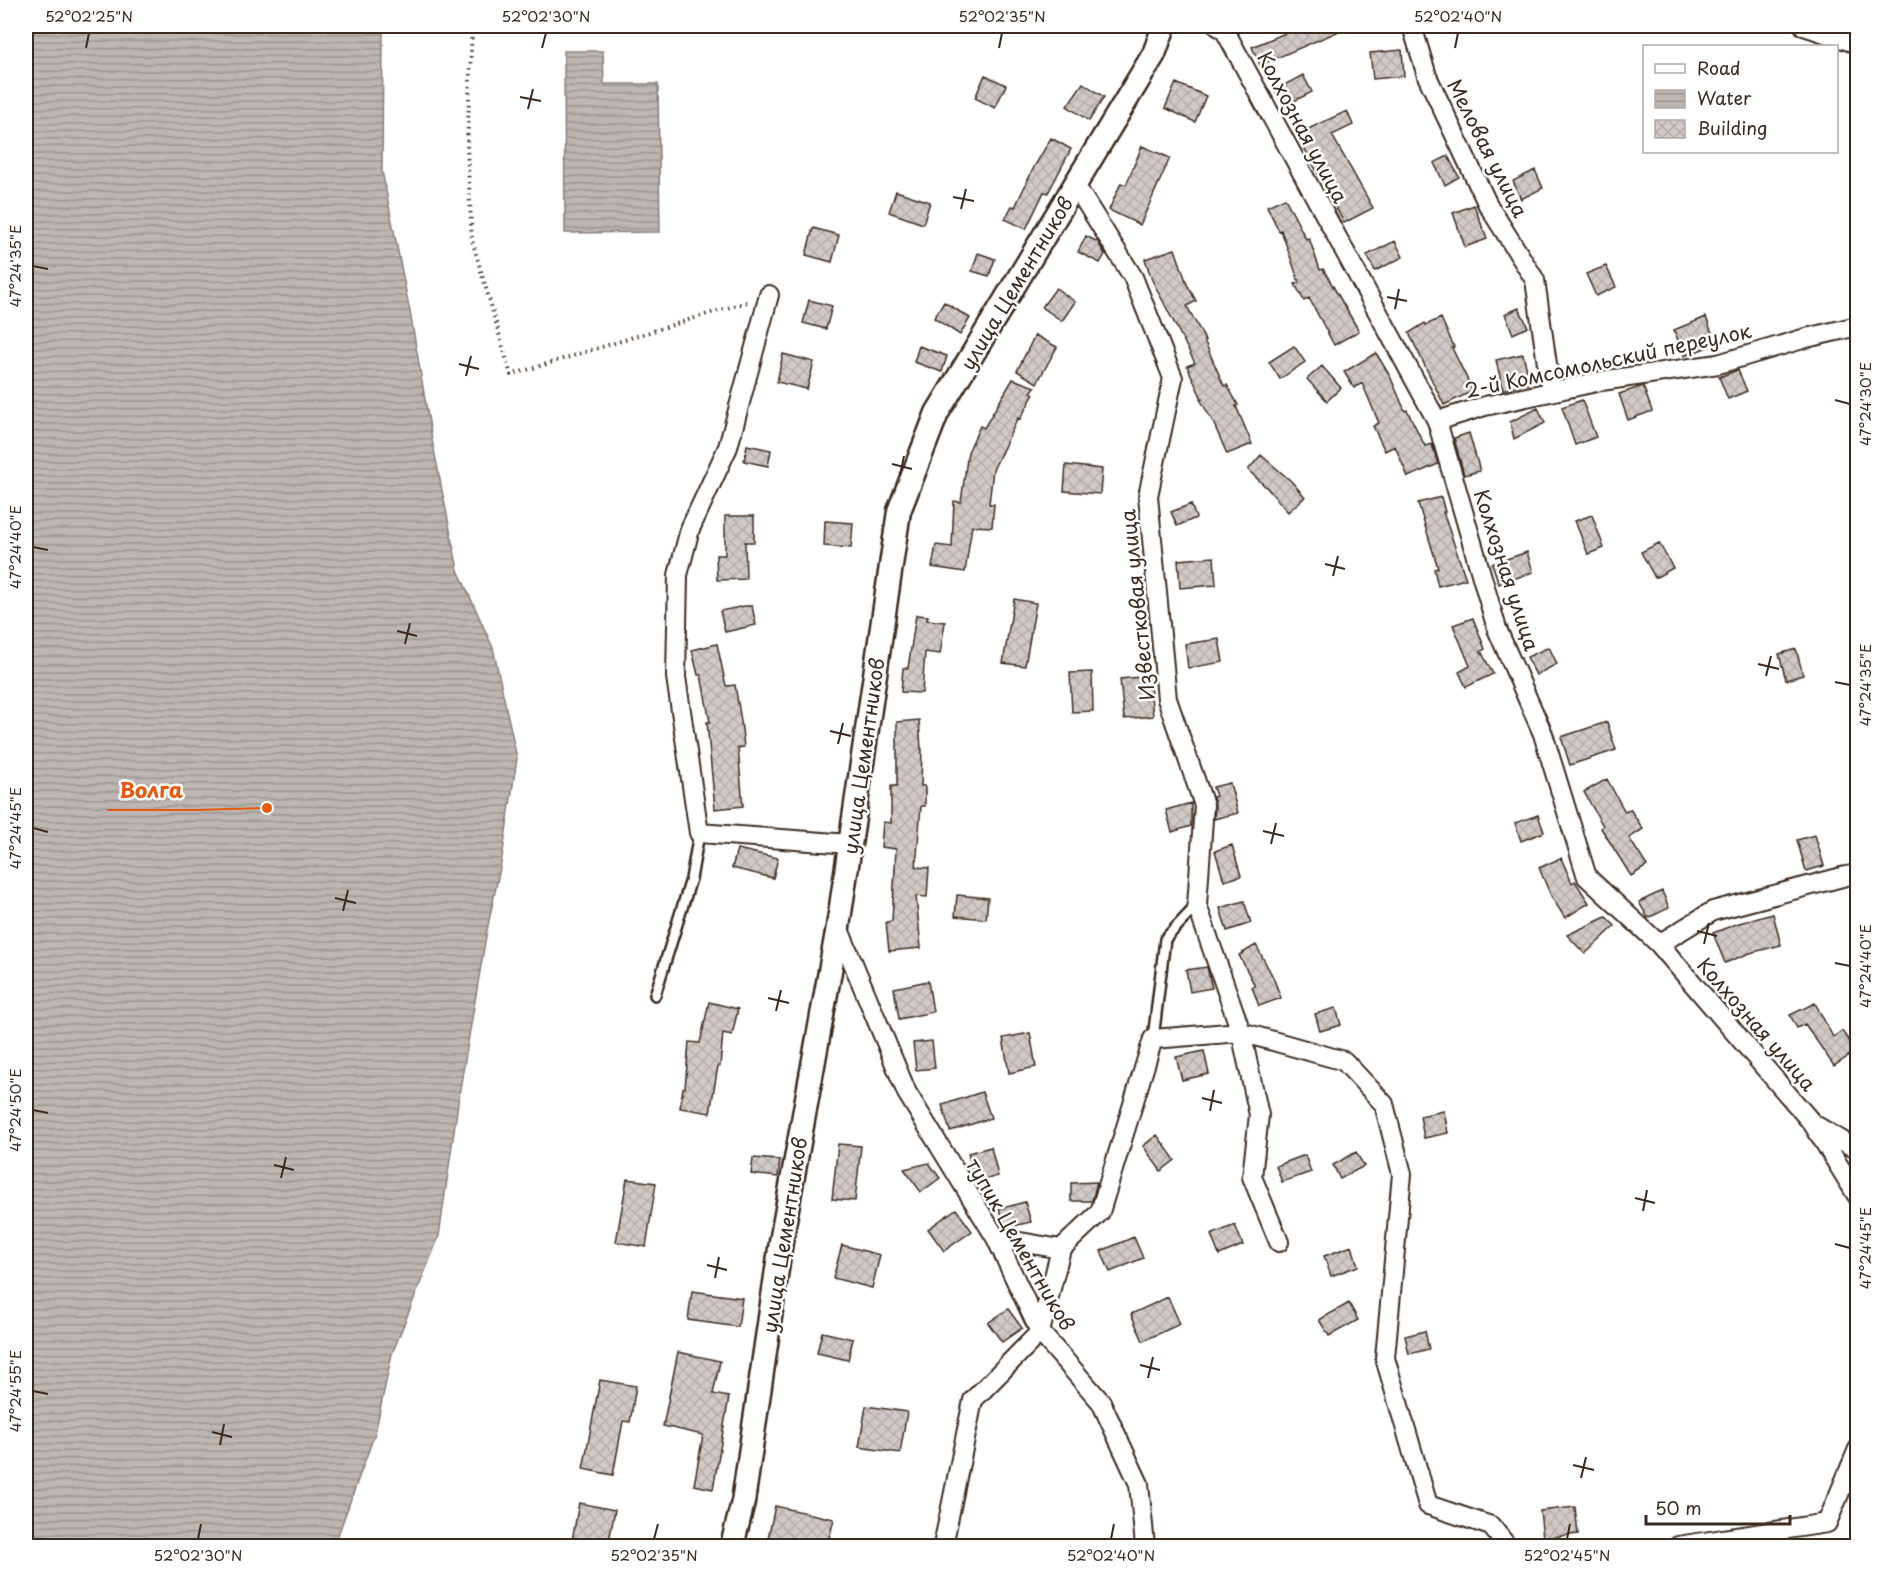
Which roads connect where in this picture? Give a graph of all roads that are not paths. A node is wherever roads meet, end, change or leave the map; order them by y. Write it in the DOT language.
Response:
graph roads {
  1 [pos="1164,26"];
  2 [pos="1218,26"];
  3 [pos="1412,26"];
  4 [pos="1804,26"];
  5 [pos="1857,44"];
  6 [pos="1075,185"];
  7 [pos="769,295"];
  8 [pos="1857,326"];
  9 [pos="1551,392"];
  10 [pos="1437,421"];
  11 [pos="699,833"];
  12 [pos="850,844"];
  13 [pos="1857,874"];
  14 [pos="1197,906"];
  15 [pos="838,927"];
  16 [pos="1659,944"];
  17 [pos="655,995"];
  18 [pos="1241,1032"];
  19 [pos="1153,1040"];
  20 [pos="1814,1124"];
  21 [pos="1857,1150"];
  22 [pos="1857,1197"];
  23 [pos="996,1238"];
  24 [pos="1279,1242"];
  25 [pos="1061,1249"];
  26 [pos="1040,1332"];
  27 [pos="1857,1449"];
  28 [pos="732,1546"];
  29 [pos="943,1546"];
  30 [pos="1145,1546"];
  31 [pos="1507,1546"];
  32 [pos="1678,1546"];
  1 -- 6 [label="street, улица Цементников"];
  2 -- 10 [label="street, Колхозная улица"];
  3 -- 9 [label="street, Меловая улица"];
  4 -- 5 [label="street"];
  6 -- 12 [label="street, улица Цементников"];
  6 -- 14 [label="street, Известковая улица"];
  7 -- 11 [label="street"];
  8 -- 9 [label="street, 2-й Комсомольский переулок"];
  9 -- 10 [label="street, 2-й Комсомольский переулок"];
  10 -- 16 [label="street, Колхозная улица"];
  11 -- 12 [label="street"];
  11 -- 17 [label="lane"];
  12 -- 15 [label="street, улица Цементников"];
  13 -- 16 [label="street"];
  14 -- 18 [label="street, Известковая улица"];
  14 -- 19 [label="lane"];
  15 -- 23 [label="street, тупик Цементников"];
  15 -- 28 [label="street, улица Цементников"];
  16 -- 20 [label="street, Колхозная улица"];
  18 -- 19 [label="street"];
  18 -- 24 [label="street, Известковая улица"];
  18 -- 31 [label="street"];
  19 -- 25 [label="street"];
  20 -- 21 [label="street"];
  20 -- 22 [label="street"];
  23 -- 25 [label="street"];
  23 -- 26 [label="street, тупик Цементников"];
  25 -- 26 [label="street"];
  26 -- 29 [label="street"];
  26 -- 30 [label="street, тупик Цементников"];
  27 -- 32 [label="street"];
}
